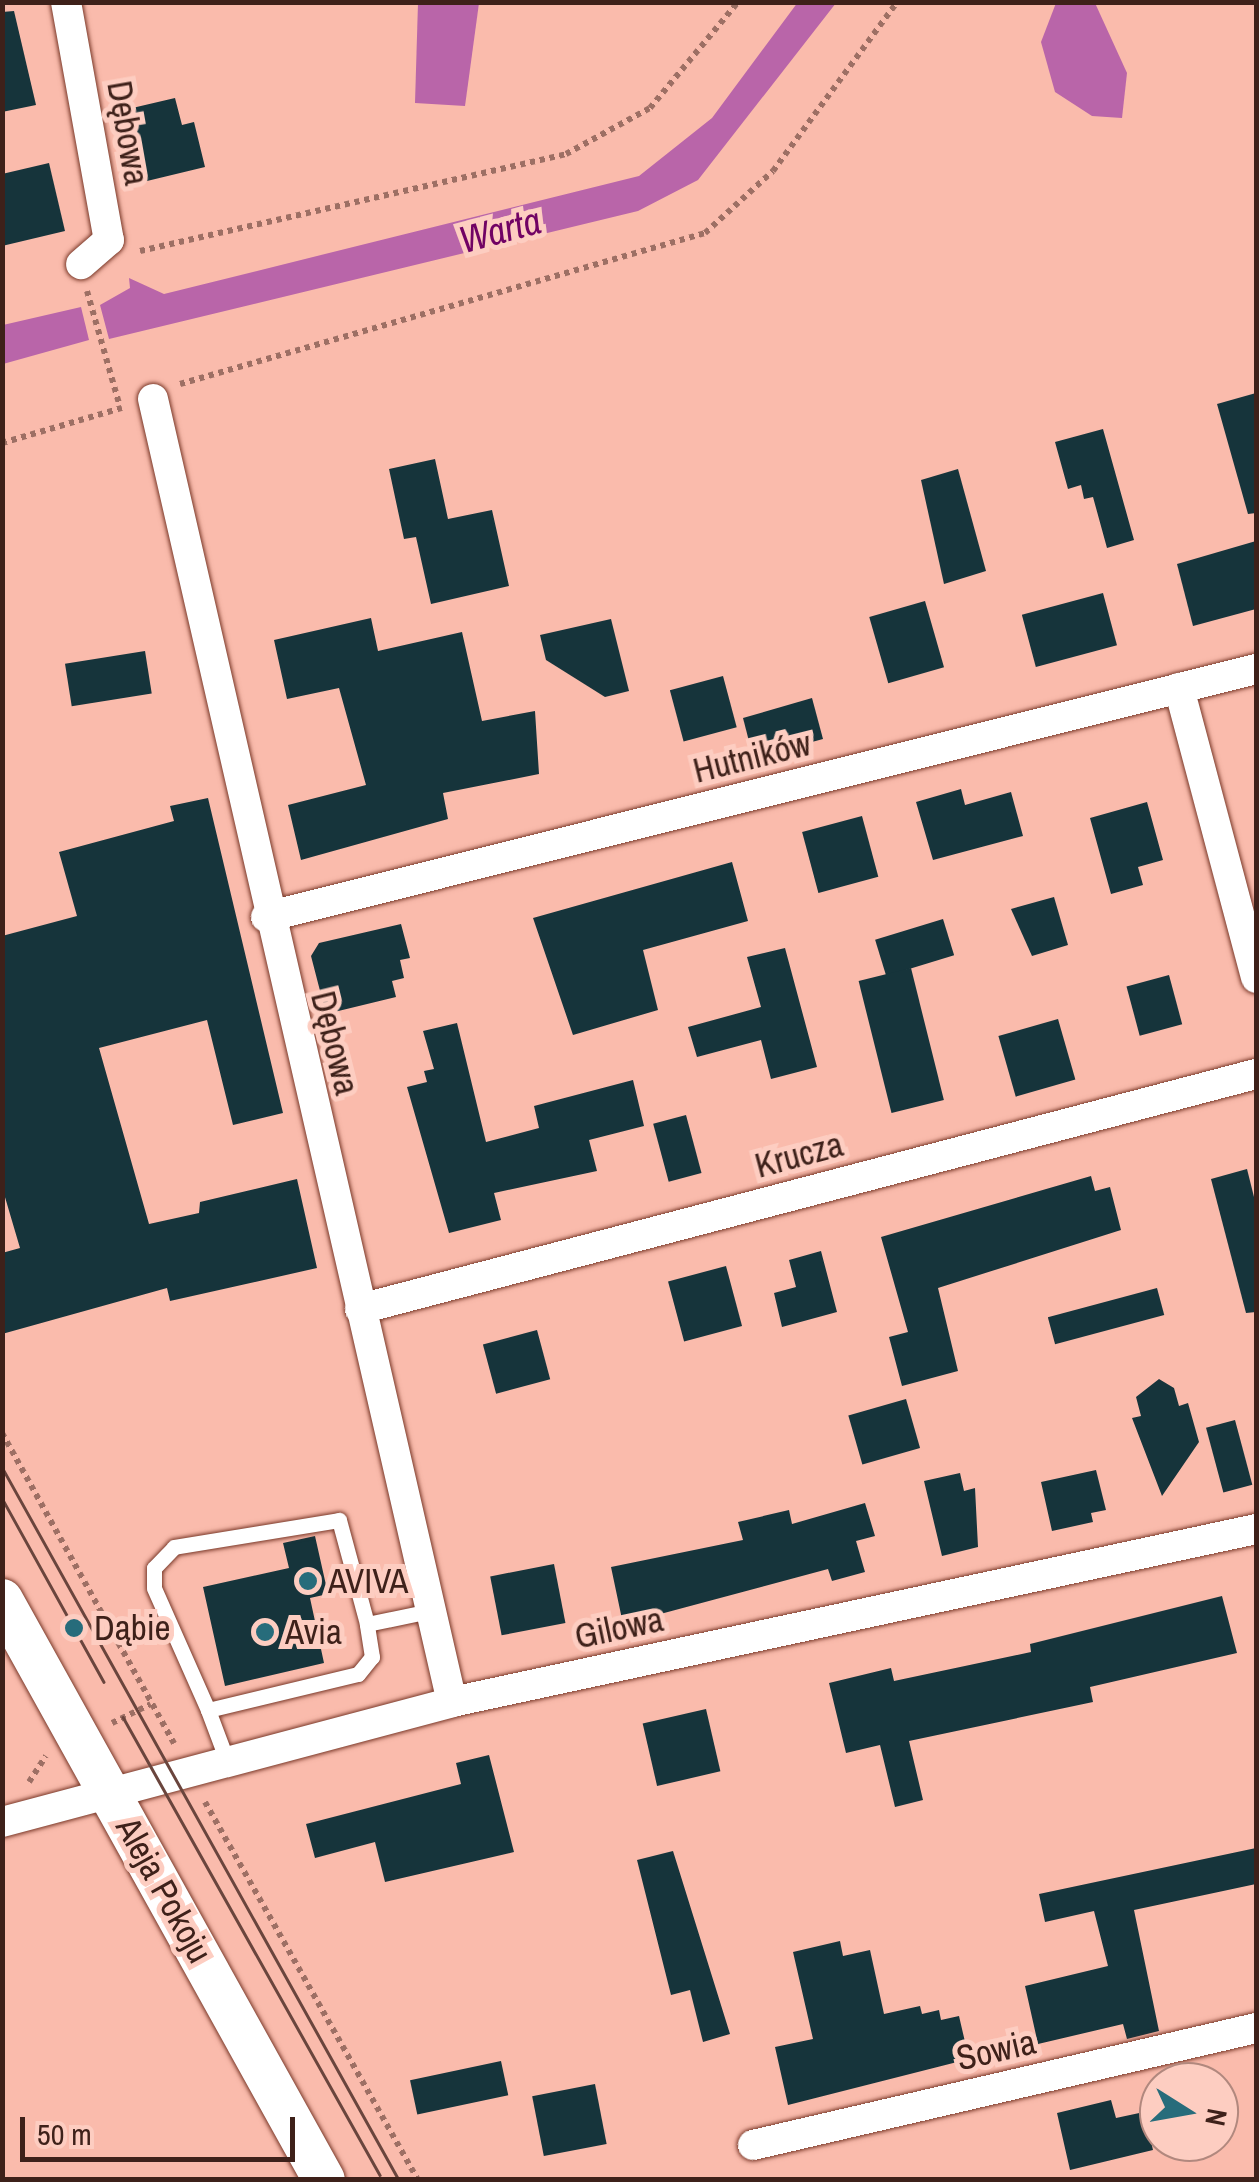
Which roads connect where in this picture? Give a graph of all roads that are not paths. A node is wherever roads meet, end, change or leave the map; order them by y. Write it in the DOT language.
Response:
graph roads {
  1 [pos="66,2"];
  2 [pos="81,264"];
  3 [pos="153,399"];
  4 [pos="1256,669"];
  5 [pos="1180,688"];
  6 [pos="266,917"];
  7 [pos="1256,978"];
  8 [pos="1256,1074"];
  9 [pos="360,1309"];
  10 [pos="1256,1529"];
  11 [pos="2,1600"];
  12 [pos="430,1611"];
  13 [pos="367,1624"];
  14 [pos="452,1702"];
  15 [pos="208,1710"];
  16 [pos="226,1758"];
  17 [pos="109,1790"];
  18 [pos="15,1819"];
  19 [pos="1256,2028"];
  20 [pos="753,2144"];
  21 [pos="324,2180"];
  1 -- 2 [label="street, Dębowa"];
  3 -- 6 [label="street, Dębowa"];
  4 -- 5 [label="street, Hutników"];
  5 -- 6 [label="street, Hutników"];
  5 -- 7 [label="street"];
  6 -- 9 [label="street, Dębowa"];
  8 -- 9 [label="street, Krucza"];
  9 -- 12 [label="street, Dębowa"];
  10 -- 14 [label="street, Gilowa"];
  11 -- 17 [label="street, Aleja Pokoju"];
  12 -- 13 [label="lane"];
  12 -- 14 [label="street, Dębowa"];
  13 -- 15 [label="lane"];
  13 -- 15 [label="lane"];
  14 -- 16 [label="street, Gilowa"];
  15 -- 16 [label="lane"];
  16 -- 17 [label="street, Gilowa"];
  17 -- 18 [label="street, Gilowa"];
  17 -- 21 [label="street, Aleja Pokoju"];
  19 -- 20 [label="street, Sowia"];
}
